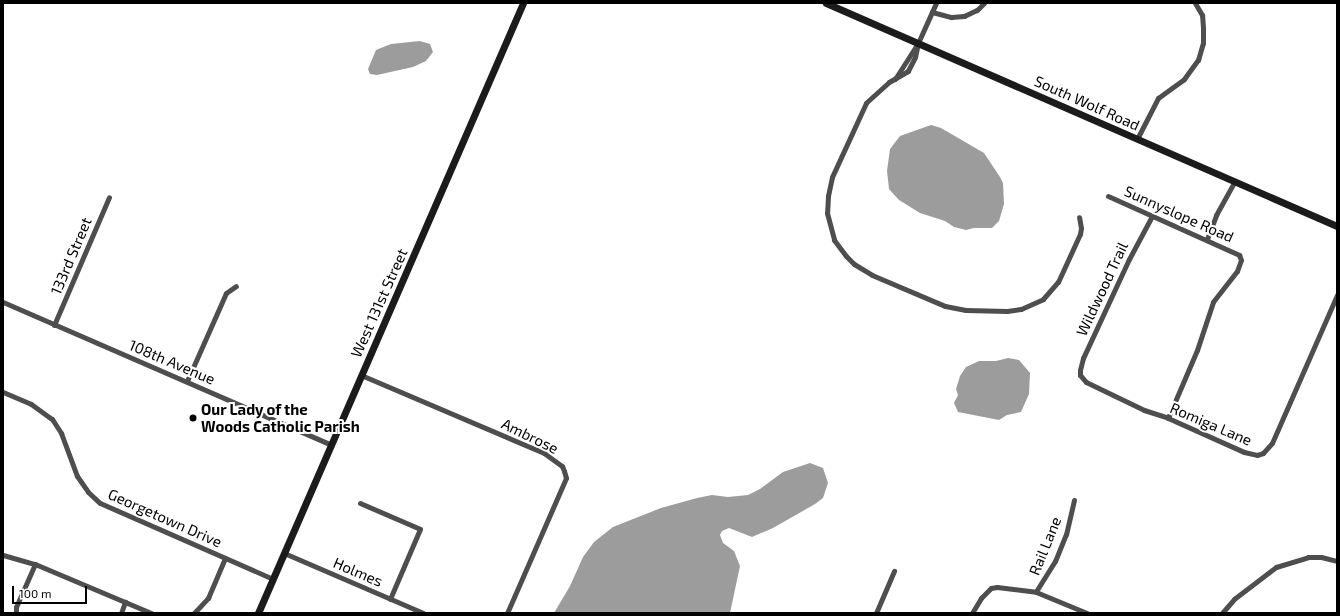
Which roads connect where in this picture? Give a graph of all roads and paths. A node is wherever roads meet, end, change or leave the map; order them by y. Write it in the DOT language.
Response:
graph roads {
  1 [pos="523,3"];
  2 [pos="826,3"];
  3 [pos="936,3"];
  4 [pos="984,3"];
  5 [pos="1196,3"];
  6 [pos="932,12"];
  7 [pos="918,43"];
  8 [pos="1137,139"];
  9 [pos="1235,182"];
  10 [pos="1108,196"];
  11 [pos="109,197"];
  12 [pos="1152,216"];
  13 [pos="1079,217"];
  14 [pos="1337,226"];
  15 [pos="1207,239"];
  16 [pos="236,286"];
  17 [pos="1337,295"];
  18 [pos="3,302"];
  19 [pos="54,325"];
  20 [pos="361,375"];
  21 [pos="1080,375"];
  22 [pos="187,381"];
  23 [pos="3,392"];
  24 [pos="1168,418"];
  25 [pos="330,444"];
  26 [pos="1074,500"];
  27 [pos="360,503"];
  28 [pos="284,553"];
  29 [pos="3,555"];
  30 [pos="225,558"];
  31 [pos="1337,561"];
  32 [pos="34,564"];
  33 [pos="894,571"];
  34 [pos="273,579"];
  35 [pos="1036,592"];
  36 [pos="390,599"];
  37 [pos="125,602"];
  38 [pos="16,613"];
  39 [pos="121,613"];
  40 [pos="151,613"];
  41 [pos="194,613"];
  42 [pos="258,613"];
  43 [pos="423,613"];
  44 [pos="507,613"];
  45 [pos="876,613"];
  46 [pos="972,613"];
  47 [pos="1087,613"];
  48 [pos="1222,613"];
  1 -- 20 [label="street, West 131st Street"];
  2 -- 7 [label="street, South Wolf Road"];
  3 -- 6 [label="street"];
  4 -- 6 [label="street"];
  5 -- 8 [label="street"];
  6 -- 7 [label="street"];
  7 -- 8 [label="street, South Wolf Road"];
  7 -- 13 [label="street"];
  8 -- 9 [label="street, South Wolf Road"];
  9 -- 14 [label="street, South Wolf Road"];
  9 -- 15 [label="street"];
  10 -- 12 [label="street, Sunnyslope Road"];
  11 -- 19 [label="street, 133rd Street"];
  12 -- 15 [label="street, Sunnyslope Road"];
  12 -- 21 [label="street, Wildwood Trail"];
  15 -- 24 [label="street, Sunnyslope Road"];
  16 -- 22 [label="street"];
  17 -- 24 [label="street, Romiga Lane"];
  18 -- 19 [label="street, 108th Avenue"];
  19 -- 22 [label="street, 108th Avenue"];
  20 -- 25 [label="street, West 131st Street"];
  20 -- 44 [label="street, Ambrose"];
  21 -- 24 [label="street, Romiga Lane"];
  22 -- 25 [label="street, 108th Avenue"];
  23 -- 30 [label="street, Georgetown Drive"];
  25 -- 28 [label="street, West 131st Street"];
  26 -- 35 [label="street, Rail Lane"];
  27 -- 36 [label="street"];
  28 -- 34 [label="street, West 131st Street"];
  28 -- 36 [label="street, Holmes"];
  29 -- 32 [label="street"];
  30 -- 34 [label="street, Georgetown Drive"];
  30 -- 41 [label="street"];
  31 -- 48 [label="street"];
  32 -- 37 [label="street"];
  32 -- 38 [label="street"];
  33 -- 45 [label="street"];
  34 -- 42 [label="street, West 131st Street"];
  35 -- 46 [label="street"];
  35 -- 47 [label="street, Rail Lane"];
  36 -- 43 [label="street, Holmes"];
  37 -- 39 [label="street"];
  37 -- 40 [label="street"];
}
